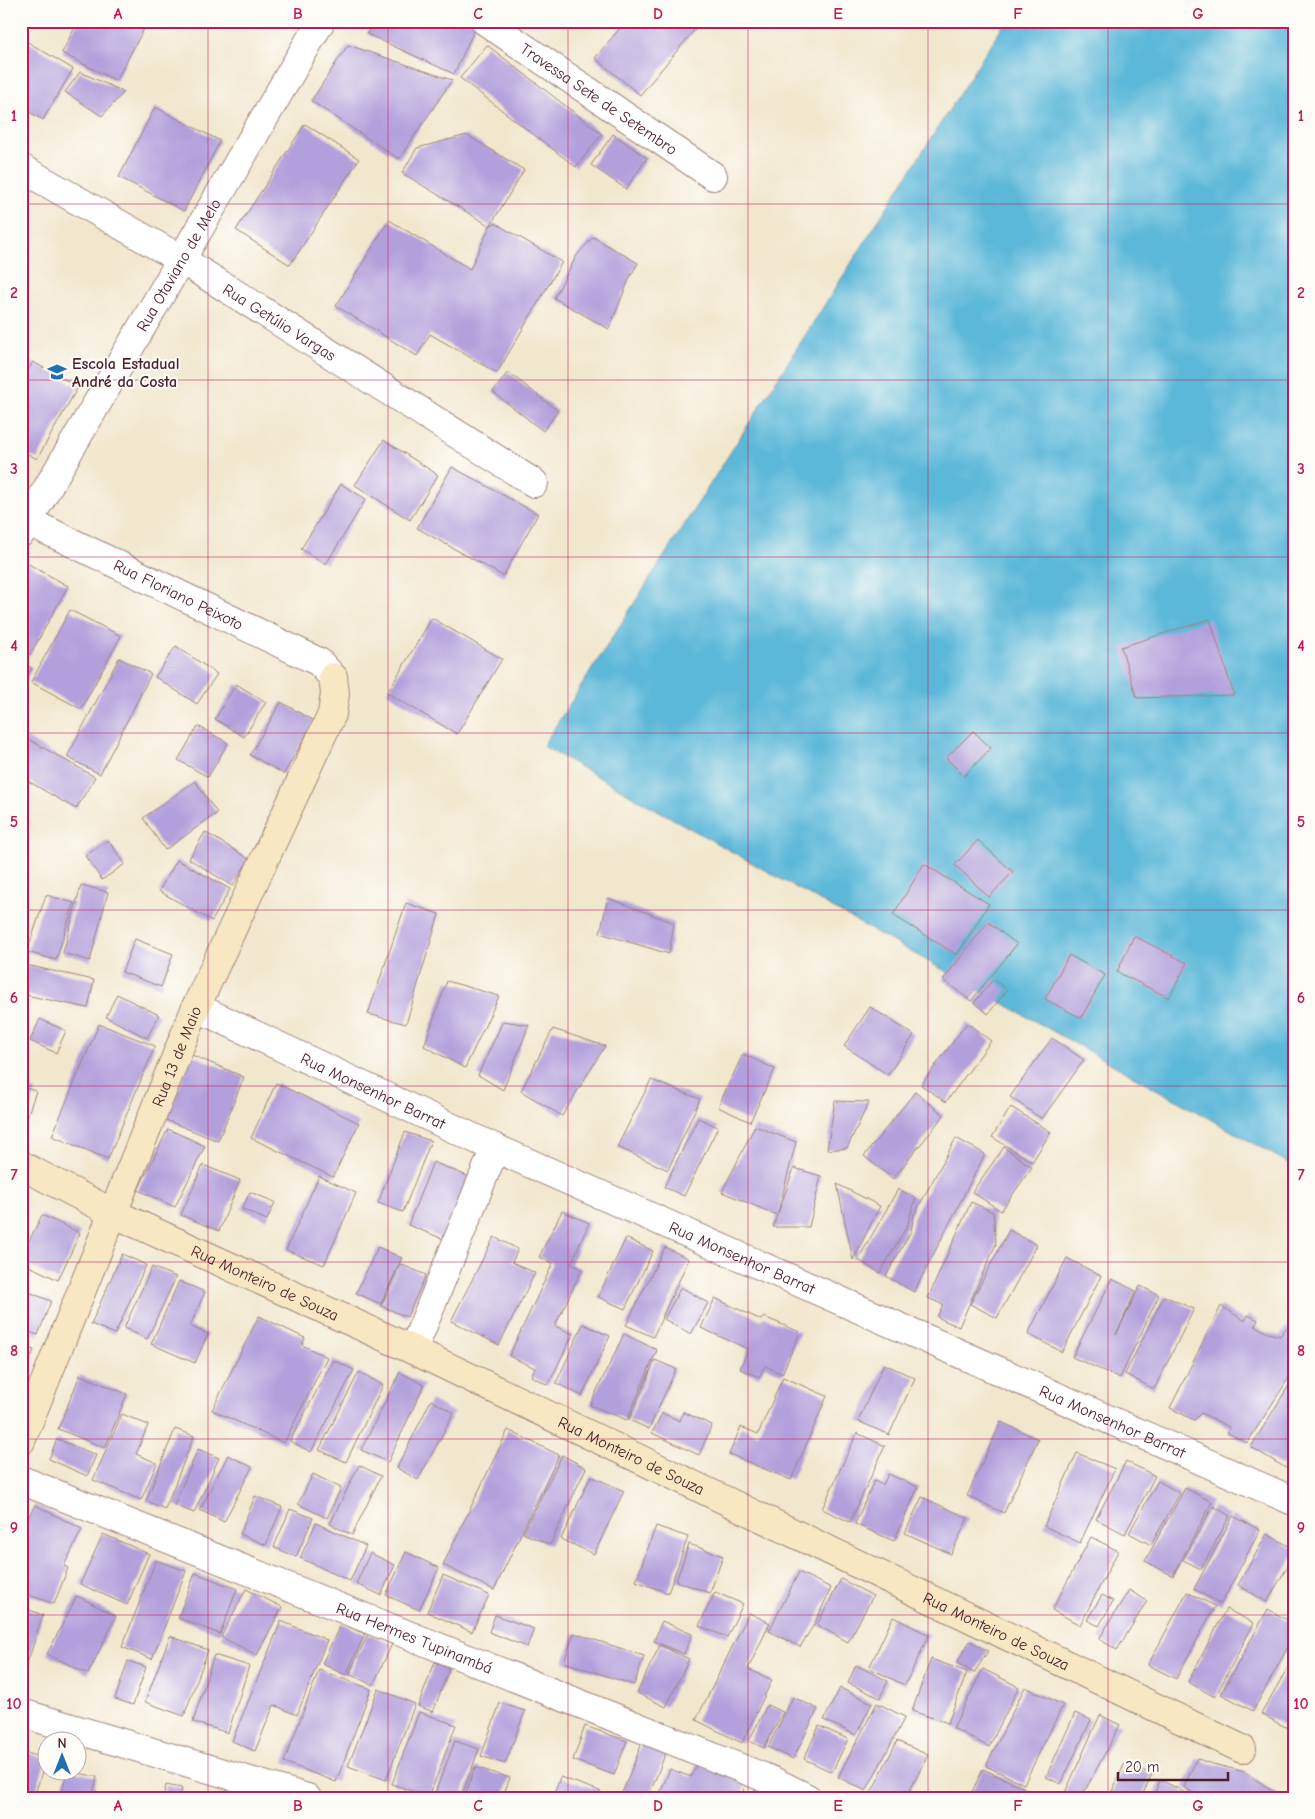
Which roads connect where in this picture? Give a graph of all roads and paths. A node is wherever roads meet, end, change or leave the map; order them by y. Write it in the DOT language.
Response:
graph roads {
  1 [pos="321,21"];
  2 [pos="485,21"];
  3 [pos="21,168"];
  4 [pos="713,176"];
  5 [pos="182,260"];
  6 [pos="534,483"];
  7 [pos="24,524"];
  8 [pos="333,677"];
  9 [pos="196,1007"];
  10 [pos="496,1148"];
  11 [pos="21,1165"];
  12 [pos="113,1213"];
  13 [pos="413,1350"];
  14 [pos="21,1441"];
  15 [pos="21,1480"];
  16 [pos="1293,1501"];
  17 [pos="21,1713"];
  18 [pos="1242,1749"];
  19 [pos="307,1798"];
  20 [pos="807,1798"];
  1 -- 5 [label="street, Rua Otaviano de Melo"];
  2 -- 4 [label="street, Travessa Sete de Setembro"];
  3 -- 5 [label="street, Rua Getúlio Vargas"];
  5 -- 6 [label="street, Rua Getúlio Vargas"];
  5 -- 7 [label="street, Rua Otaviano de Melo"];
  7 -- 8 [label="street, Rua Floriano Peixoto"];
  8 -- 9 [label="street, Rua 13 de Maio"];
  9 -- 10 [label="street, Rua Monsenhor Barrat"];
  9 -- 12 [label="street, Rua 13 de Maio"];
  10 -- 13 [label="street"];
  10 -- 16 [label="street, Rua Monsenhor Barrat"];
  11 -- 12 [label="street, Rua Monteiro de Souza"];
  12 -- 13 [label="street, Rua Monteiro de Souza"];
  12 -- 14 [label="street, Rua 13 de Maio"];
  13 -- 18 [label="street, Rua Monteiro de Souza"];
  15 -- 20 [label="street, Rua Hermes Tupinambá"];
  17 -- 19 [label="street"];
}
